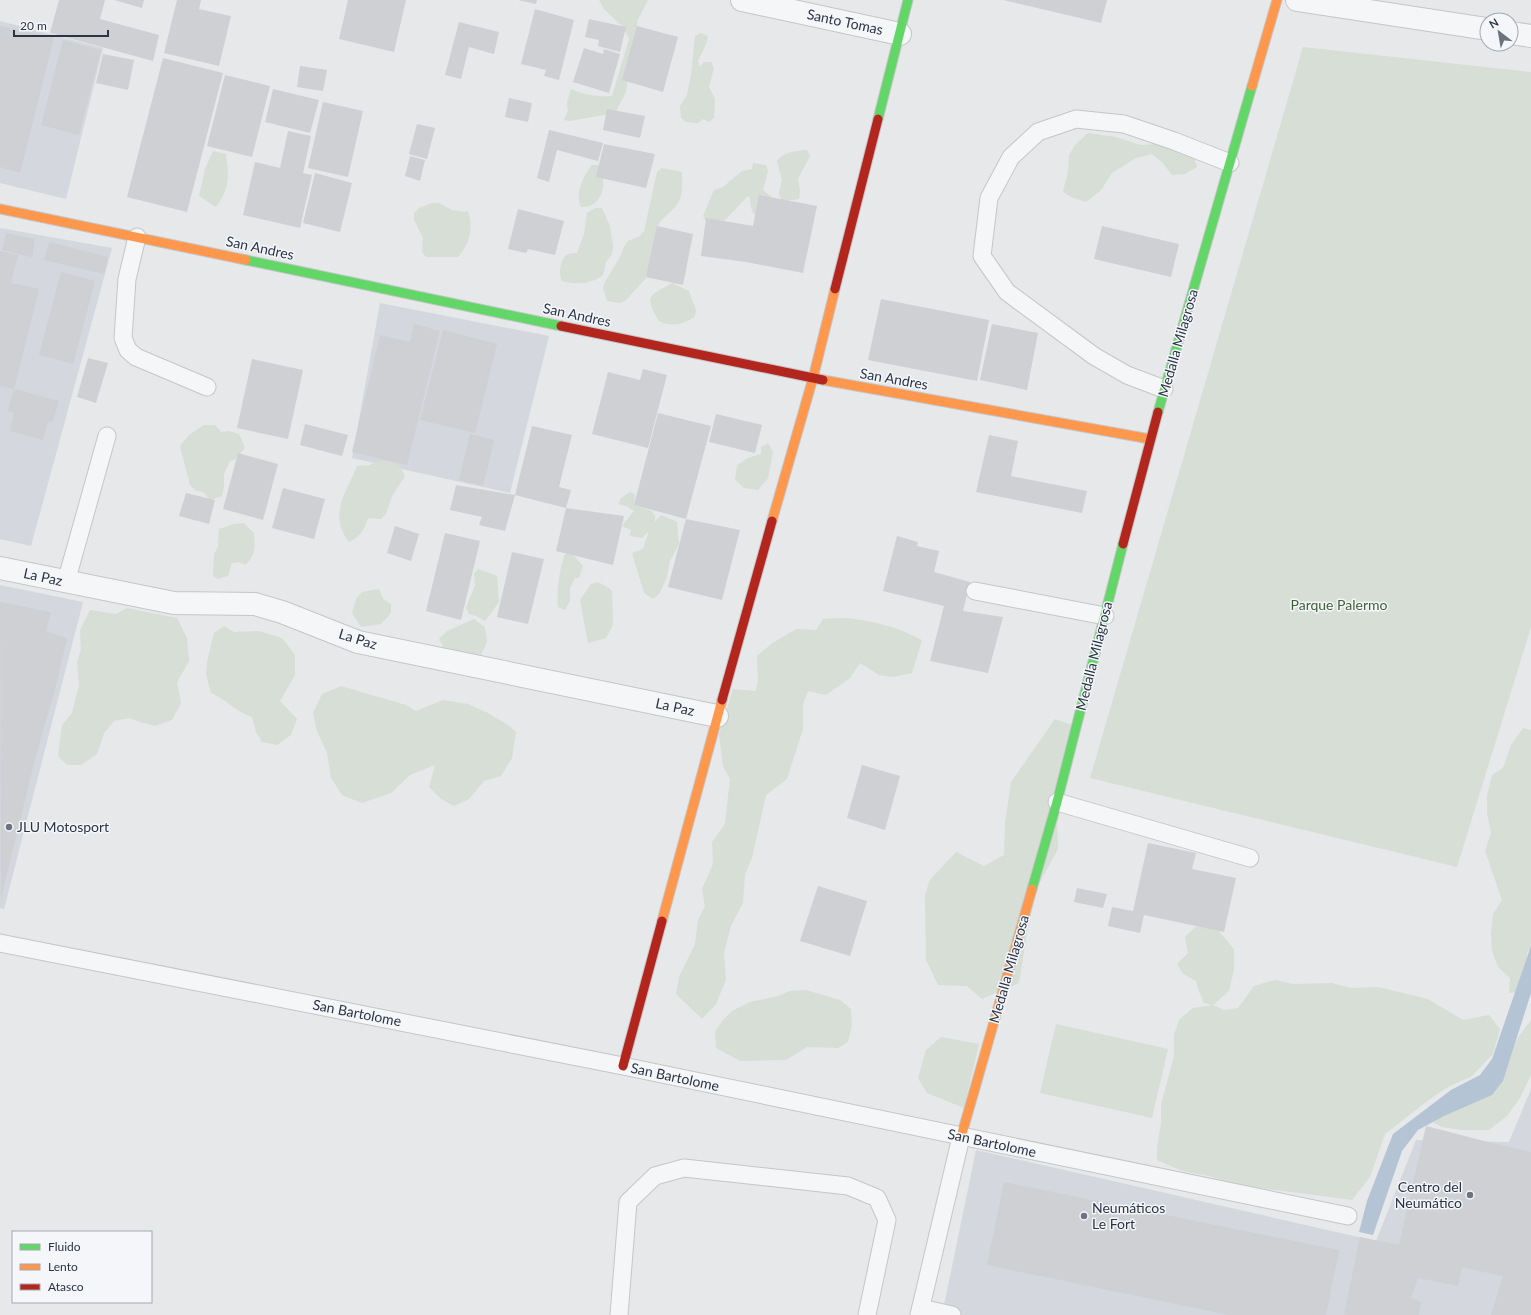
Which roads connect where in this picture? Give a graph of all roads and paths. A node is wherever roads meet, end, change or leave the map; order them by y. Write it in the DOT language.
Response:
graph roads {
  1 [pos="742,0"];
  2 [pos="908,0"];
  3 [pos="1277,0"];
  4 [pos="1297,0"];
  5 [pos="1479,28"];
  6 [pos="900,34"];
  7 [pos="1519,34"];
  8 [pos="1531,36"];
  9 [pos="1230,164"];
  10 [pos="0,208"];
  11 [pos="137,237"];
  12 [pos="813,378"];
  13 [pos="207,387"];
  14 [pos="1164,389"];
  15 [pos="108,436"];
  16 [pos="1150,439"];
  17 [pos="0,568"];
  18 [pos="66,582"];
  19 [pos="975,591"];
  20 [pos="1105,616"];
  21 [pos="717,716"];
  22 [pos="1057,802"];
  23 [pos="1250,858"];
  24 [pos="0,943"];
  25 [pos="623,1066"];
  26 [pos="962,1137"];
  27 [pos="1348,1216"];
  28 [pos="920,1311"];
  29 [pos="619,1315"];
  30 [pos="868,1315"];
  31 [pos="952,1315"];
  1 -- 6 [label="street, Santo Tomas"];
  2 -- 6 [label="street"];
  3 -- 9 [label="street, Medalla Milagrosa"];
  4 -- 5 [label="street"];
  6 -- 12 [label="street"];
  7 -- 8 [label="street"];
  9 -- 14 [label="street, Medalla Milagrosa"];
  9 -- 14 [label="lane"];
  10 -- 11 [label="street, San Andres"];
  11 -- 12 [label="street, San Andres"];
  11 -- 13 [label="lane"];
  12 -- 16 [label="street, San Andres"];
  12 -- 21 [label="street"];
  14 -- 16 [label="street, Medalla Milagrosa"];
  15 -- 18 [label="lane"];
  16 -- 20 [label="street, Medalla Milagrosa"];
  17 -- 18 [label="street, La Paz"];
  18 -- 21 [label="street, La Paz"];
  19 -- 20 [label="lane"];
  20 -- 22 [label="street, Medalla Milagrosa"];
  21 -- 25 [label="street"];
  22 -- 23 [label="lane"];
  22 -- 26 [label="street, Medalla Milagrosa"];
  24 -- 25 [label="lane, San Bartolome"];
  25 -- 26 [label="lane, San Bartolome"];
  26 -- 27 [label="lane, San Bartolome"];
  26 -- 28 [label="lane, Medalla Milagrosa"];
  28 -- 31 [label="lane"];
  29 -- 30 [label="lane"];
}
